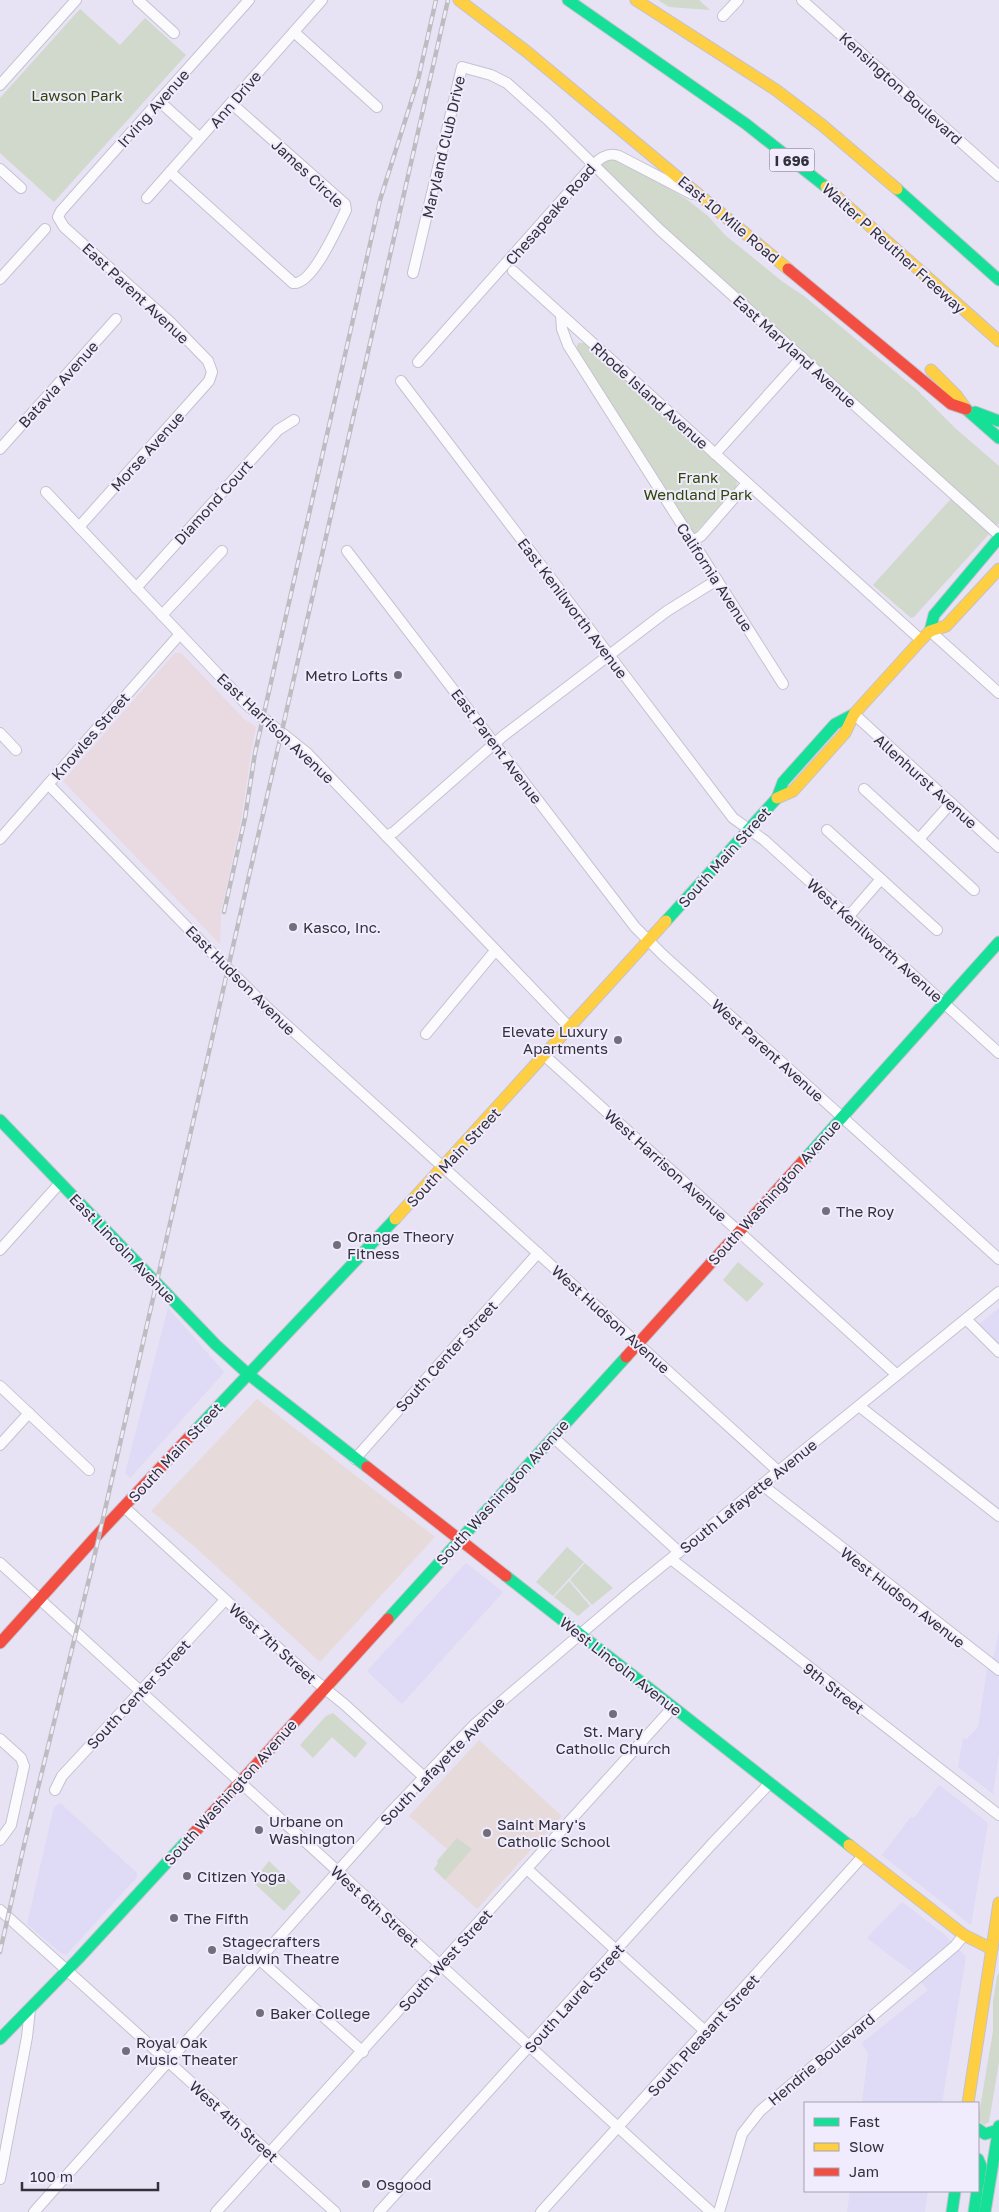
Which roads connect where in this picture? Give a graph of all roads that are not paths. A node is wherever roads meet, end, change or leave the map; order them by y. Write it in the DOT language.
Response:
graph roads {
  1 [pos="76,0"];
  2 [pos="138,0"];
  3 [pos="249,0"];
  4 [pos="322,0"];
  5 [pos="460,0"];
  6 [pos="568,0"];
  7 [pos="636,0"];
  8 [pos="738,0"];
  9 [pos="802,0"];
  10 [pos="723,16"];
  11 [pos="294,32"];
  12 [pos="174,33"];
  13 [pos="0,85"];
  14 [pos="159,101"];
  15 [pos="232,103"];
  16 [pos="377,107"];
  17 [pos="200,138"];
  18 [pos="593,165"];
  19 [pos="0,169"];
  20 [pos="170,172"];
  21 [pos="999,176"];
  22 [pos="21,188"];
  23 [pos="147,198"];
  24 [pos="711,204"];
  25 [pos="58,217"];
  26 [pos="45,229"];
  27 [pos="513,271"];
  28 [pos="414,273"];
  29 [pos="0,279"];
  30 [pos="999,280"];
  31 [pos="560,315"];
  32 [pos="116,319"];
  33 [pos="999,341"];
  34 [pos="802,357"];
  35 [pos="418,362"];
  36 [pos="930,370"];
  37 [pos="212,372"];
  38 [pos="401,381"];
  39 [pos="966,409"];
  40 [pos="294,420"];
  41 [pos="999,420"];
  42 [pos="999,438"];
  43 [pos="0,449"];
  44 [pos="715,454"];
  45 [pos="747,483"];
  46 [pos="46,492"];
  47 [pos="79,527"];
  48 [pos="999,536"];
  49 [pos="692,541"];
  50 [pos="222,551"];
  51 [pos="347,551"];
  52 [pos="999,559"];
  53 [pos="999,569"];
  54 [pos="716,580"];
  55 [pos="136,588"];
  56 [pos="970,600"];
  57 [pos="162,615"];
  58 [pos="930,631"];
  59 [pos="180,634"];
  60 [pos="921,640"];
  61 [pos="609,656"];
  62 [pos="783,684"];
  63 [pos="999,693"];
  64 [pos="854,714"];
  65 [pos="0,733"];
  66 [pos="494,742"];
  67 [pos="16,750"];
  68 [pos="48,784"];
  69 [pos="864,789"];
  70 [pos="951,803"];
  71 [pos="748,830"];
  72 [pos="827,830"];
  73 [pos="386,836"];
  74 [pos="0,839"];
  75 [pos="919,839"];
  76 [pos="999,847"];
  77 [pos="882,879"];
  78 [pos="974,890"];
  79 [pos="848,916"];
  80 [pos="937,930"];
  81 [pos="648,941"];
  82 [pos="999,942"];
  83 [pos="495,951"];
  84 [pos="944,1003"];
  85 [pos="570,1028"];
  86 [pos="426,1034"];
  87 [pos="999,1053"];
  88 [pos="545,1056"];
  89 [pos="842,1117"];
  90 [pos="0,1120"];
  91 [pos="443,1168"];
  92 [pos="60,1183"];
  93 [pos="739,1232"];
  94 [pos="0,1250"];
  95 [pos="538,1253"];
  96 [pos="999,1259"];
  97 [pos="999,1292"];
  98 [pos="966,1319"];
  99 [pos="637,1343"];
  100 [pos="999,1352"];
  101 [pos="248,1374"];
  102 [pos="897,1375"];
  103 [pos="0,1386"];
  104 [pos="859,1406"];
  105 [pos="29,1413"];
  106 [pos="553,1437"];
  107 [pos="0,1445"];
  108 [pos="355,1459"];
  109 [pos="90,1470"];
  110 [pos="778,1472"];
  111 [pos="762,1484"];
  112 [pos="124,1506"];
  113 [pos="999,1516"];
  114 [pos="459,1539"];
  115 [pos="679,1552"];
  116 [pos="671,1559"];
  117 [pos="0,1563"];
  118 [pos="40,1599"];
  119 [pos="225,1600"];
  120 [pos="579,1634"];
  121 [pos="0,1643"];
  122 [pos="999,1670"];
  123 [pos="325,1688"];
  124 [pos="140,1691"];
  125 [pos="673,1707"];
  126 [pos="0,1740"];
  127 [pos="424,1777"];
  128 [pos="240,1782"];
  129 [pos="770,1783"];
  130 [pos="55,1790"];
  131 [pos="999,1815"];
  132 [pos="0,1840"];
  133 [pos="863,1856"];
  134 [pos="527,1869"];
  135 [pos="338,1872"];
  136 [pos="999,1903"];
  137 [pos="0,1910"];
  138 [pos="964,1935"];
  139 [pos="996,1950"];
  140 [pos="617,1951"];
  141 [pos="260,1960"];
  142 [pos="441,1966"];
  143 [pos="67,1970"];
  144 [pos="30,2009"];
  145 [pos="982,2014"];
  146 [pos="706,2032"];
  147 [pos="0,2039"];
  148 [pos="530,2047"];
  149 [pos="363,2052"];
  150 [pos="168,2061"];
  151 [pos="968,2102"];
  152 [pos="979,2103"];
  153 [pos="619,2127"];
  154 [pos="999,2128"];
  155 [pos="979,2130"];
  156 [pos="270,2154"];
  157 [pos="979,2161"];
  158 [pos="0,2179"];
  159 [pos="979,2179"];
  160 [pos="955,2192"];
  161 [pos="977,2192"];
  162 [pos="34,2212"];
  163 [pos="216,2212"];
  164 [pos="335,2212"];
  165 [pos="379,2212"];
  166 [pos="541,2212"];
  167 [pos="711,2212"];
  168 [pos="719,2212"];
  169 [pos="952,2212"];
  170 [pos="974,2212"];
  171 [pos="985,2212"];
  1 -- 13 [label="street"];
  2 -- 12 [label="street"];
  3 -- 14 [label="street, Irving Avenue"];
  4 -- 11 [label="street, Ann Drive"];
  5 -- 24 [label="main road, East 10 Mile Road"];
  6 -- 33 [label="main road, Walter P Reuther Freeway / I 696"];
  7 -- 30 [label="main road"];
  8 -- 10 [label="street"];
  9 -- 21 [label="street, Kensington Boulevard"];
  11 -- 15 [label="street, Ann Drive"];
  11 -- 16 [label="street"];
  14 -- 17 [label="street"];
  14 -- 25 [label="street, Irving Avenue"];
  15 -- 17 [label="street, Ann Drive"];
  15 -- 20 [label="street, James Circle"];
  17 -- 20 [label="street, Ann Drive"];
  18 -- 24 [label="street, Chesapeake Road"];
  18 -- 28 [label="street, Maryland Club Drive"];
  18 -- 34 [label="street, East Maryland Avenue"];
  18 -- 35 [label="street, Chesapeake Road"];
  19 -- 22 [label="street"];
  20 -- 23 [label="street, Ann Drive"];
  24 -- 39 [label="main road, East 10 Mile Road"];
  25 -- 37 [label="street, East Parent Avenue"];
  26 -- 29 [label="street"];
  27 -- 31 [label="street, Rhode Island Avenue"];
  31 -- 44 [label="street, Rhode Island Avenue"];
  31 -- 49 [label="street, California Avenue"];
  32 -- 43 [label="street, Batavia Avenue"];
  34 -- 44 [label="street"];
  34 -- 48 [label="street, East Maryland Avenue"];
  36 -- 39 [label="main road"];
  37 -- 47 [label="street, Morse Avenue"];
  38 -- 61 [label="street, East Kenilworth Avenue"];
  39 -- 41 [label="main road"];
  39 -- 42 [label="main road, East 10 Mile Road"];
  40 -- 55 [label="street, Diamond Court"];
  44 -- 45 [label="street, Rhode Island Avenue"];
  45 -- 49 [label="street"];
  45 -- 60 [label="street, Rhode Island Avenue"];
  46 -- 47 [label="street, East Harrison Avenue"];
  47 -- 55 [label="street, East Harrison Avenue"];
  48 -- 58 [label="main road, South Main Street"];
  49 -- 54 [label="street, California Avenue"];
  50 -- 57 [label="street"];
  51 -- 66 [label="street, East Parent Avenue"];
  52 -- 56 [label="main road"];
  53 -- 56 [label="main road, South Main Street"];
  54 -- 61 [label="street"];
  54 -- 62 [label="street, California Avenue"];
  55 -- 57 [label="street, East Harrison Avenue"];
  56 -- 58 [label="main road, South Main Street"];
  57 -- 59 [label="street, East Harrison Avenue"];
  58 -- 60 [label="main road, South Main Street"];
  58 -- 63 [label="street"];
  59 -- 68 [label="street, Knowles Street"];
  59 -- 73 [label="street, East Harrison Avenue"];
  60 -- 64 [label="main road, South Main Street"];
  61 -- 66 [label="street"];
  61 -- 71 [label="street, East Kenilworth Avenue"];
  64 -- 70 [label="street, Allenhurst Avenue"];
  64 -- 71 [label="main road, South Main Street"];
  65 -- 67 [label="street"];
  66 -- 73 [label="street"];
  66 -- 81 [label="street, East Parent Avenue"];
  68 -- 74 [label="street, Knowles Street"];
  68 -- 91 [label="street, East Hudson Avenue"];
  69 -- 75 [label="street"];
  70 -- 75 [label="street"];
  70 -- 76 [label="street, Allenhurst Avenue"];
  71 -- 79 [label="street, West Kenilworth Avenue"];
  71 -- 81 [label="main road, South Main Street"];
  72 -- 77 [label="street"];
  73 -- 83 [label="street, East Harrison Avenue"];
  75 -- 78 [label="street"];
  77 -- 79 [label="street"];
  77 -- 80 [label="street"];
  79 -- 84 [label="street, West Kenilworth Avenue"];
  81 -- 85 [label="main road, South Main Street"];
  81 -- 89 [label="street, West Parent Avenue"];
  82 -- 84 [label="main road, South Washington Avenue"];
  83 -- 85 [label="street, East Harrison Avenue"];
  83 -- 86 [label="street"];
  84 -- 87 [label="street, West Kenilworth Avenue"];
  84 -- 89 [label="main road, South Washington Avenue"];
  85 -- 88 [label="main road, South Main Street"];
  88 -- 91 [label="main road, South Main Street"];
  88 -- 93 [label="street, West Harrison Avenue"];
  89 -- 93 [label="main road, South Washington Avenue"];
  89 -- 96 [label="street, West Parent Avenue"];
  90 -- 92 [label="main road, East Lincoln Avenue"];
  91 -- 95 [label="street, West Hudson Avenue"];
  91 -- 101 [label="main road, South Main Street"];
  92 -- 94 [label="street"];
  92 -- 101 [label="main road, East Lincoln Avenue"];
  93 -- 99 [label="main road, South Washington Avenue"];
  93 -- 102 [label="street, West Harrison Avenue"];
  95 -- 99 [label="street, West Hudson Avenue"];
  95 -- 108 [label="street, South Center Street"];
  97 -- 98 [label="street, South Lafayette Avenue"];
  98 -- 100 [label="street"];
  98 -- 102 [label="street, South Lafayette Avenue"];
  99 -- 106 [label="main road, South Washington Avenue"];
  99 -- 110 [label="street, West Hudson Avenue"];
  101 -- 108 [label="main road, West Lincoln Avenue"];
  101 -- 112 [label="main road, South Main Street"];
  102 -- 104 [label="street, South Lafayette Avenue"];
  103 -- 105 [label="street"];
  104 -- 110 [label="street, South Lafayette Avenue"];
  104 -- 113 [label="street"];
  105 -- 107 [label="street"];
  105 -- 109 [label="street"];
  106 -- 114 [label="main road, South Washington Avenue"];
  106 -- 115 [label="street"];
  108 -- 114 [label="main road, West Lincoln Avenue"];
  110 -- 111 [label="street, South Lafayette Avenue"];
  111 -- 115 [label="street, South Lafayette Avenue"];
  111 -- 122 [label="street, West Hudson Avenue"];
  112 -- 118 [label="main road, South Main Street"];
  112 -- 119 [label="street, West 7th Street"];
  114 -- 120 [label="main road, West Lincoln Avenue"];
  114 -- 123 [label="main road, South Washington Avenue"];
  115 -- 116 [label="street, South Lafayette Avenue"];
  116 -- 120 [label="street, South Lafayette Avenue"];
  116 -- 131 [label="street, 9th Street"];
  117 -- 118 [label="street, West 6th Street"];
  118 -- 121 [label="main road, South Main Street"];
  118 -- 124 [label="street, West 6th Street"];
  119 -- 123 [label="street, West 7th Street"];
  119 -- 124 [label="street, South Center Street"];
  120 -- 125 [label="main road, West Lincoln Avenue"];
  120 -- 127 [label="street, South Lafayette Avenue"];
  123 -- 127 [label="street, West 7th Street"];
  123 -- 128 [label="main road, South Washington Avenue"];
  124 -- 128 [label="street, West 6th Street"];
  124 -- 130 [label="street, South Center Street"];
  125 -- 129 [label="main road, West Lincoln Avenue"];
  125 -- 134 [label="street, South West Street"];
  126 -- 132 [label="street"];
  127 -- 135 [label="street, South Lafayette Avenue"];
  128 -- 135 [label="street, West 6th Street"];
  128 -- 143 [label="main road, South Washington Avenue"];
  129 -- 133 [label="main road, West Lincoln Avenue"];
  129 -- 140 [label="street, South Laurel Street"];
  133 -- 138 [label="main road, West Lincoln Avenue"];
  133 -- 146 [label="street, South Pleasant Street"];
  134 -- 140 [label="street"];
  134 -- 142 [label="street, South West Street"];
  135 -- 141 [label="street, South Lafayette Avenue"];
  135 -- 142 [label="street, West 6th Street"];
  136 -- 139 [label="main road"];
  137 -- 143 [label="street, West 4th Street"];
  138 -- 139 [label="main road, West Lincoln Avenue"];
  138 -- 168 [label="street, Hendrie Boulevard"];
  139 -- 145 [label="main road"];
  140 -- 146 [label="street"];
  140 -- 148 [label="street, South Laurel Street"];
  141 -- 149 [label="street"];
  141 -- 150 [label="street, South Lafayette Avenue"];
  142 -- 148 [label="street, West 6th Street"];
  142 -- 149 [label="street, South West Street"];
  143 -- 144 [label="main road, South Washington Avenue"];
  143 -- 150 [label="street, West 4th Street"];
  144 -- 147 [label="main road, South Washington Avenue"];
  144 -- 158 [label="street"];
  145 -- 151 [label="main road"];
  145 -- 152 [label="main road"];
  146 -- 153 [label="street, South Pleasant Street"];
  148 -- 153 [label="street, West 6th Street"];
  148 -- 165 [label="street, South Laurel Street"];
  149 -- 156 [label="street, South West Street"];
  150 -- 156 [label="street, West 4th Street"];
  150 -- 162 [label="street, South Lafayette Avenue"];
  153 -- 166 [label="street, South Pleasant Street"];
  153 -- 167 [label="street, West 6th Street"];
  154 -- 155 [label="main road"];
  154 -- 171 [label="main road"];
  156 -- 163 [label="street, South West Street"];
  156 -- 164 [label="street, West 4th Street"];
  157 -- 159 [label="main road"];
  160 -- 169 [label="main road"];
  161 -- 170 [label="main road"];
}
